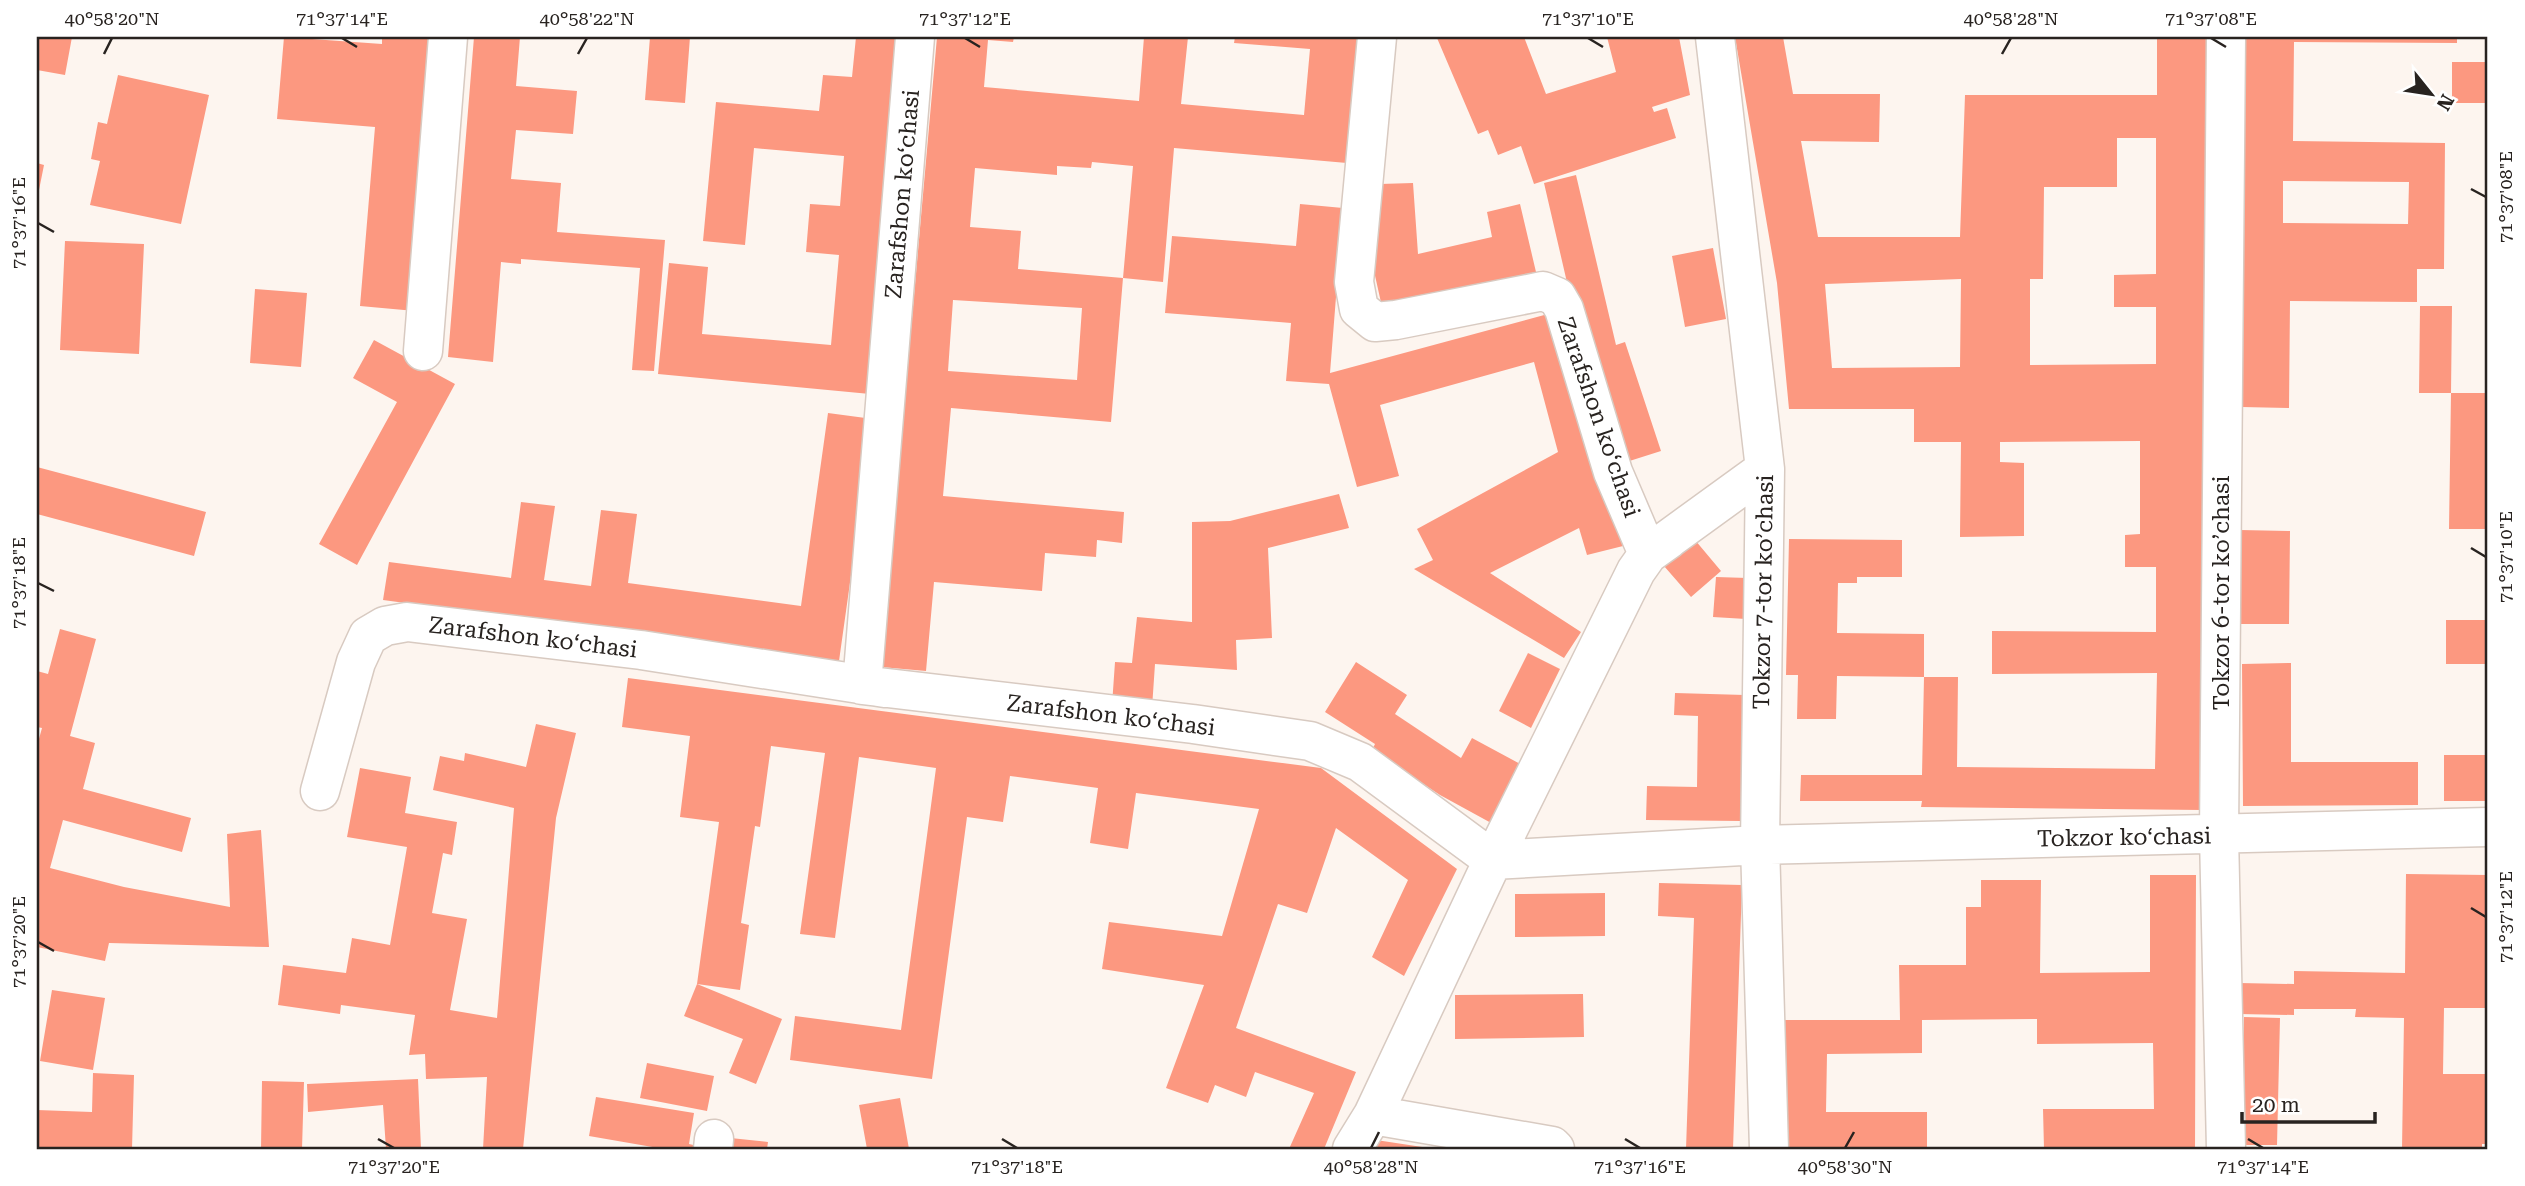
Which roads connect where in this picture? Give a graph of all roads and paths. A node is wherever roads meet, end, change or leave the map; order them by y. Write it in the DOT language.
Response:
graph roads {
  1 [pos="448,37"];
  2 [pos="915,37"];
  3 [pos="1377,37"];
  4 [pos="1715,37"];
  5 [pos="2226,37"];
  6 [pos="423,351"];
  7 [pos="1765,468"];
  8 [pos="1648,554"];
  9 [pos="862,685"];
  10 [pos="320,791"];
  11 [pos="2488,827"];
  12 [pos="2219,835"];
  13 [pos="1760,845"];
  14 [pos="1493,860"];
  15 [pos="1373,1115"];
  16 [pos="1352,1149"];
  17 [pos="1555,1149"];
  18 [pos="1769,1149"];
  19 [pos="2226,1149"];
  1 -- 6 [label="street"];
  2 -- 9 [label="street, Zarafshon koʻchasi"];
  3 -- 8 [label="street, Zarafshon koʻchasi"];
  4 -- 7 [label="street, Tokzor 7-tor koʼchasi"];
  5 -- 12 [label="street, Tokzor 6-tor koʼchasi"];
  7 -- 8 [label="street"];
  7 -- 13 [label="street, Tokzor 7-tor koʼchasi"];
  8 -- 14 [label="street"];
  9 -- 10 [label="street, Zarafshon koʻchasi"];
  9 -- 14 [label="street, Zarafshon koʻchasi"];
  11 -- 12 [label="street, Tokzor koʻchasi"];
  12 -- 13 [label="street, Tokzor koʻchasi"];
  12 -- 19 [label="street, Tokzor 6-tor koʼchasi"];
  13 -- 14 [label="street"];
  13 -- 18 [label="street, Tokzor 7-tor koʼchasi"];
  14 -- 15 [label="street"];
  15 -- 16 [label="street"];
  15 -- 17 [label="street"];
}
